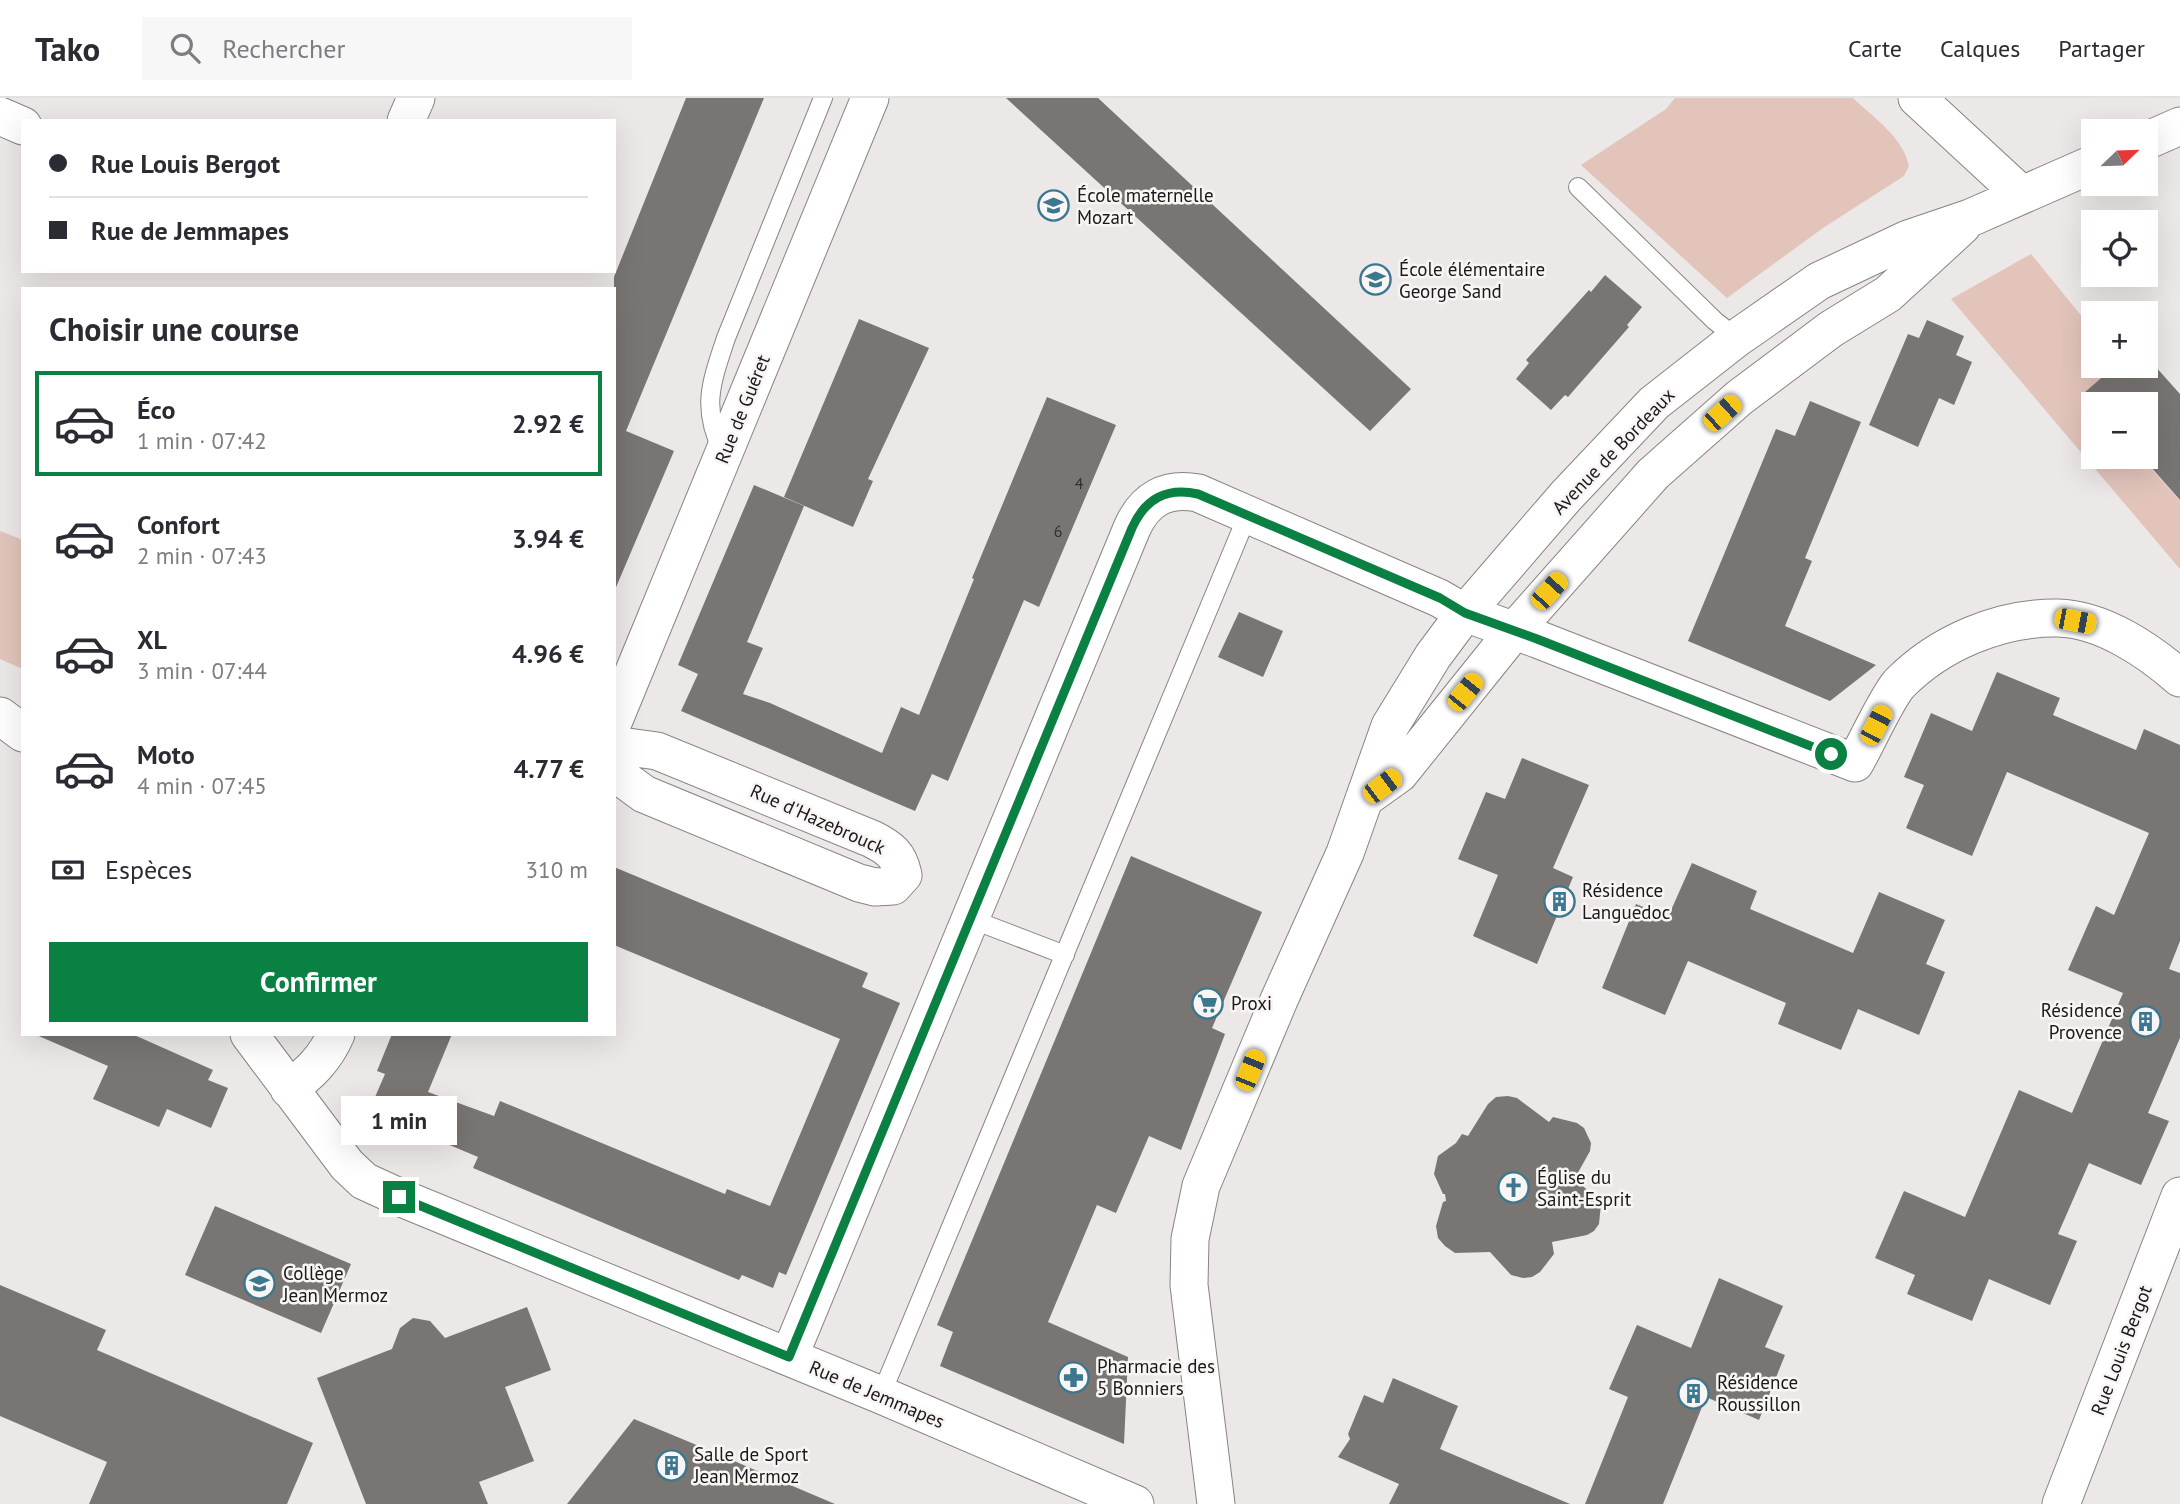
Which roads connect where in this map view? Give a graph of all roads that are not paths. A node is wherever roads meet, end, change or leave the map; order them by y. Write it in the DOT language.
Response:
graph roads {
  1 [pos="416,98"];
  2 [pos="823,98"];
  3 [pos="870,98"];
  4 [pos="1917,98"];
  5 [pos="0,116"];
  6 [pos="407,119"];
  7 [pos="21,125"];
  8 [pos="2180,126"];
  9 [pos="2158,136"];
  10 [pos="2081,169"];
  11 [pos="1578,187"];
  12 [pos="2022,195"];
  13 [pos="1970,218"];
  14 [pos="1737,338"];
  15 [pos="724,454"];
  16 [pos="1248,514"];
  17 [pos="1465,613"];
  18 [pos="1514,631"];
  19 [pos="2180,678"];
  20 [pos="616,715"];
  21 [pos="0,716"];
  22 [pos="21,732"];
  23 [pos="616,750"];
  24 [pos="616,773"];
  25 [pos="1364,799"];
  26 [pos="971,919"];
  27 [pos="1065,955"];
  28 [pos="250,1036"];
  29 [pos="335,1036"];
  30 [pos="289,1089"];
  31 [pos="2180,1196"];
  32 [pos="789,1357"];
  33 [pos="881,1395"];
  34 [pos="1135,1504"];
  35 [pos="1216,1504"];
  36 [pos="2061,1504"];
  1 -- 6 [label="street"];
  2 -- 15 [label="lane"];
  3 -- 15 [label="street, Rue de Guéret"];
  4 -- 12 [label="street"];
  5 -- 7 [label="street"];
  8 -- 9 [label="street"];
  10 -- 12 [label="street, Avenue de Bordeaux"];
  11 -- 14 [label="lane"];
  12 -- 13 [label="street, Avenue de Bordeaux"];
  13 -- 14 [label="street, Avenue de Bordeaux"];
  13 -- 18 [label="street, Avenue de Bordeaux"];
  14 -- 17 [label="street, Avenue de Bordeaux"];
  15 -- 20 [label="street, Rue de Guéret"];
  16 -- 17 [label="street"];
  16 -- 26 [label="street"];
  16 -- 27 [label="lane"];
  17 -- 18 [label="street"];
  17 -- 25 [label="street, Avenue de Bordeaux"];
  18 -- 19 [label="street"];
  18 -- 25 [label="street, Avenue de Bordeaux"];
  21 -- 22 [label="street"];
  23 -- 24 [label="street, Rue d'Hazebrouck"];
  25 -- 35 [label="street, Avenue de Bordeaux"];
  26 -- 27 [label="lane"];
  26 -- 32 [label="street"];
  27 -- 33 [label="lane"];
  28 -- 30 [label="street, Rue de Jemmapes"];
  29 -- 30 [label="street"];
  30 -- 32 [label="street, Rue de Jemmapes"];
  31 -- 36 [label="street, Rue Louis Bergot"];
  32 -- 33 [label="street, Rue de Jemmapes"];
  33 -- 34 [label="street, Rue de Jemmapes"];
}
